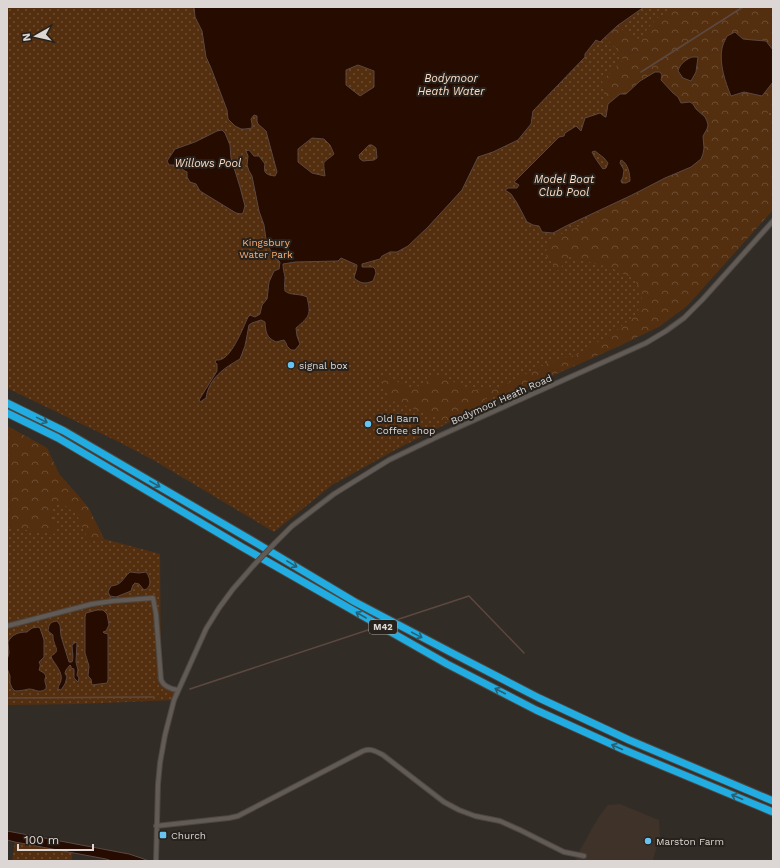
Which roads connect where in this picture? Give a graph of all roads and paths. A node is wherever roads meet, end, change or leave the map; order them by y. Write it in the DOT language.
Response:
graph roads {
  1 [pos="773,221"];
  2 [pos="7,403"];
  3 [pos="7,413"];
  4 [pos="7,626"];
  5 [pos="178,690"];
  6 [pos="773,801"];
  7 [pos="773,812"];
  8 [pos="156,826"];
  9 [pos="584,856"];
  10 [pos="156,860"];
  1 -- 5 [label="street, Bodymoor Heath Road, bridge"];
  2 -- 6 [label="highway, M42, one-way"];
  7 -- 3 [label="highway, M42, one-way"];
  4 -- 5 [label="street"];
  5 -- 8 [label="street, Bodymoor Heath Road"];
  8 -- 9 [label="street"];
  8 -- 10 [label="street, Bodymoor Heath Road"];
}
